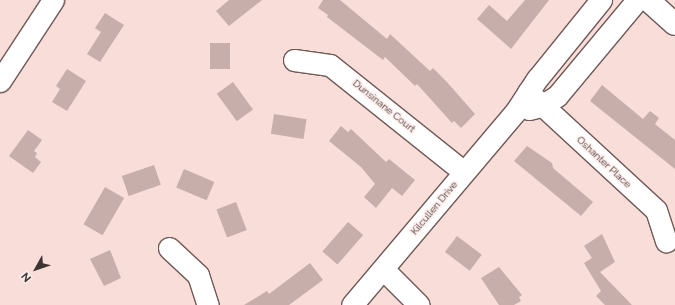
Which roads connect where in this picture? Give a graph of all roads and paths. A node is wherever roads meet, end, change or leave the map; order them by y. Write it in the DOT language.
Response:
graph roads {
  1 [pos="53,0"];
  2 [pos="601,0"];
  3 [pos="637,0"];
  4 [pos="648,0"];
  5 [pos="675,24"];
  6 [pos="294,60"];
  7 [pos="0,81"];
  8 [pos="535,99"];
  9 [pos="464,172"];
  10 [pos="666,241"];
  11 [pos="169,248"];
  12 [pos="384,270"];
  13 [pos="208,305"];
  14 [pos="352,305"];
  15 [pos="419,305"];
  1 -- 7 [label="street"];
  2 -- 8 [label="street, Kilcullen Drive"];
  3 -- 8 [label="street, Kilcullen Drive"];
  4 -- 5 [label="main road"];
  6 -- 9 [label="street, Dunsinane Court"];
  8 -- 9 [label="street, Kilcullen Drive"];
  8 -- 10 [label="street, Oshanter Place"];
  9 -- 12 [label="street, Kilcullen Drive"];
  11 -- 13 [label="street"];
  12 -- 14 [label="street, Kilcullen Drive"];
  12 -- 15 [label="street"];
}
